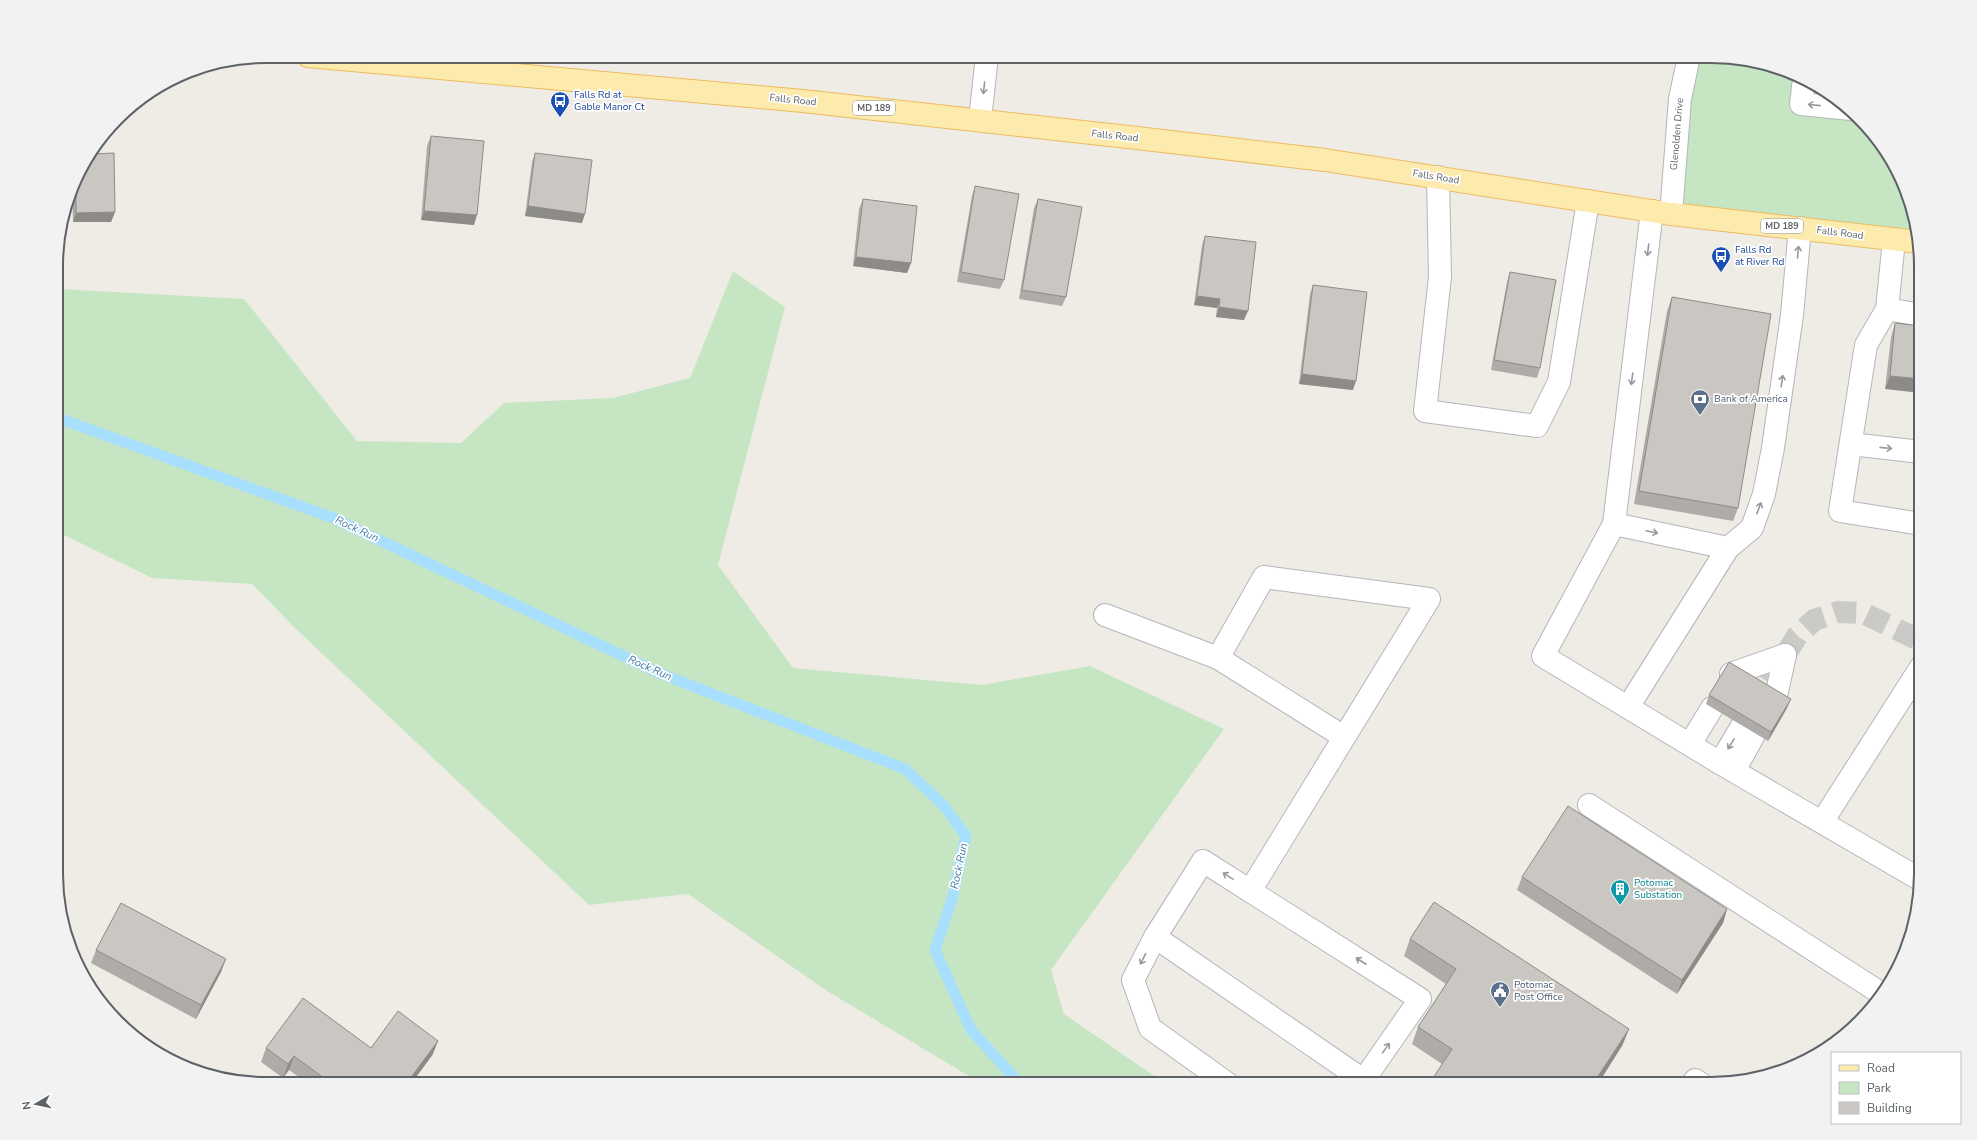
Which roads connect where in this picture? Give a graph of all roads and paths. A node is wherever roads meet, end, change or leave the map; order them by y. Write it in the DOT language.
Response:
graph roads {
  1 [pos="461,63"];
  2 [pos="986,63"];
  3 [pos="1688,63"];
  4 [pos="483,64"];
  5 [pos="1803,85"];
  6 [pos="1838,108"];
  7 [pos="980,120"];
  8 [pos="1438,178"];
  9 [pos="1588,201"];
  10 [pos="1662,212"];
  11 [pos="1800,228"];
  12 [pos="1894,240"];
  13 [pos="1912,241"];
  14 [pos="1887,309"];
  15 [pos="1914,314"];
  16 [pos="1851,444"];
  17 [pos="1914,451"];
  18 [pos="1914,523"];
  19 [pos="1614,524"];
  20 [pos="1728,548"];
  21 [pos="1105,615"];
  22 [pos="1218,658"];
  23 [pos="1737,678"];
  24 [pos="1914,678"];
  25 [pos="1775,701"];
  26 [pos="1628,707"];
  27 [pos="1344,737"];
  28 [pos="1712,758"];
  29 [pos="1589,804"];
  30 [pos="1822,822"];
  31 [pos="1914,876"];
  32 [pos="1250,891"];
  33 [pos="1155,936"];
  34 [pos="1877,991"];
  35 [pos="1218,1077"];
  36 [pos="1355,1077"];
  37 [pos="1365,1077"];
  1 -- 4 [label="main road, Falls Road / MD 189"];
  2 -- 7 [label="street, one-way"];
  3 -- 10 [label="street, Glenolden Drive"];
  4 -- 7 [label="main road, Falls Road / MD 189"];
  6 -- 5 [label="street, one-way"];
  7 -- 8 [label="main road, Falls Road / MD 189"];
  8 -- 9 [label="main road, Falls Road / MD 189"];
  8 -- 9 [label="street"];
  9 -- 10 [label="main road, Falls Road / MD 189"];
  10 -- 11 [label="main road, Falls Road / MD 189"];
  10 -- 19 [label="street, Glenolden Drive, one-way"];
  11 -- 12 [label="main road, Falls Road / MD 189"];
  20 -- 11 [label="street, one-way"];
  12 -- 13 [label="main road, Falls Road / MD 189"];
  12 -- 14 [label="street"];
  14 -- 15 [label="street"];
  14 -- 16 [label="street"];
  16 -- 17 [label="street, one-way"];
  16 -- 18 [label="street"];
  19 -- 20 [label="street, one-way"];
  19 -- 26 [label="street"];
  20 -- 26 [label="street"];
  21 -- 22 [label="street"];
  22 -- 27 [label="street"];
  22 -- 27 [label="street"];
  23 -- 25 [label="street"];
  24 -- 30 [label="street"];
  26 -- 28 [label="street"];
  27 -- 32 [label="street"];
  28 -- 28 [label="street, one-way"];
  28 -- 30 [label="street"];
  29 -- 34 [label="street"];
  30 -- 31 [label="street"];
  32 -- 33 [label="street, one-way"];
  37 -- 32 [label="street, one-way"];
  33 -- 35 [label="street, one-way"];
  33 -- 36 [label="street"];
}
